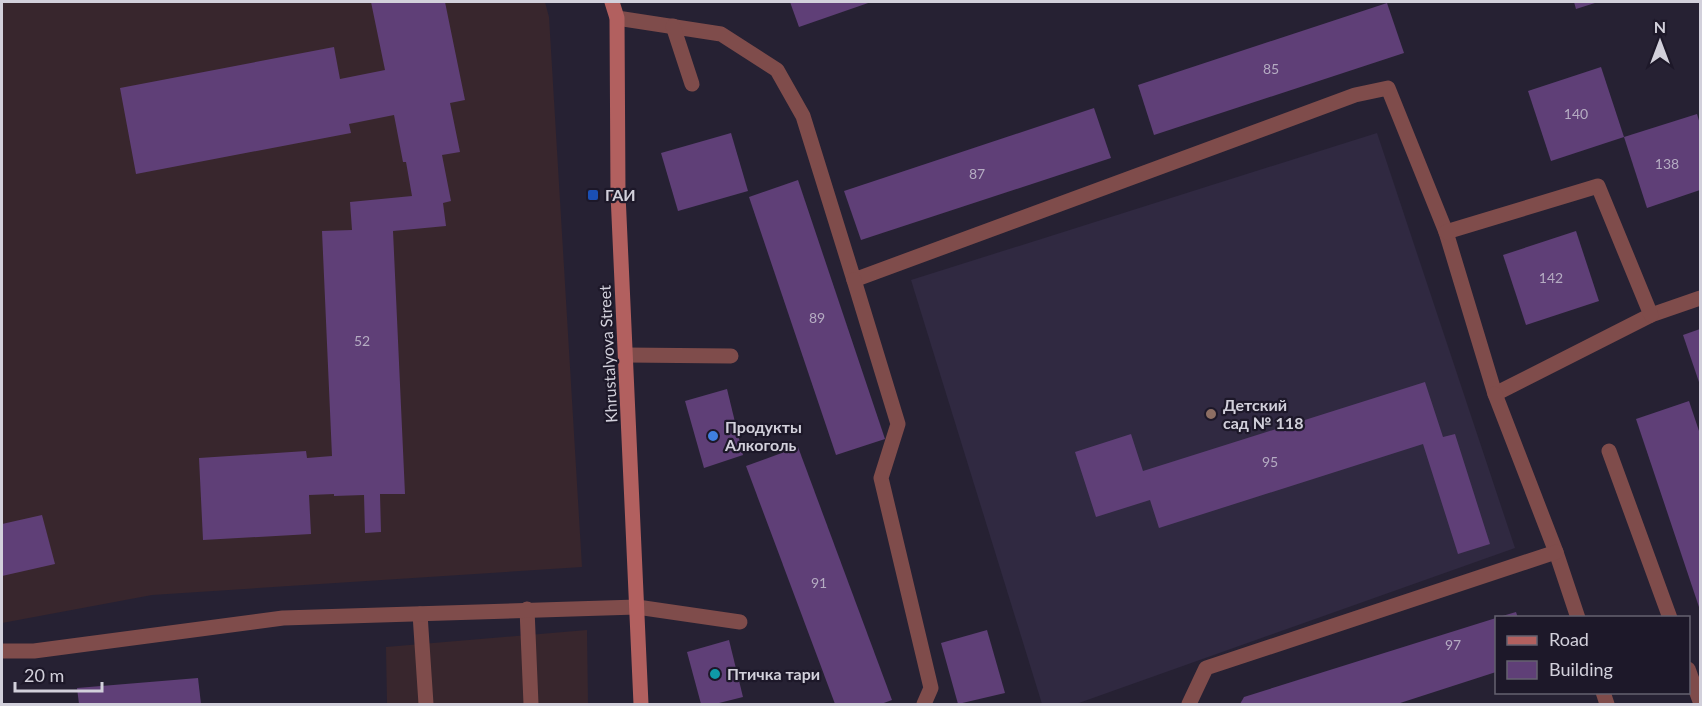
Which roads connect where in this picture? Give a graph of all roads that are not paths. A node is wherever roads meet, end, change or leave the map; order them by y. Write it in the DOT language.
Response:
graph roads {
  1 [pos="612,2"];
  2 [pos="617,18"];
  3 [pos="673,26"];
  4 [pos="692,84"];
  5 [pos="1446,232"];
  6 [pos="854,280"];
  7 [pos="1701,298"];
  8 [pos="1651,315"];
  9 [pos="626,355"];
  10 [pos="731,356"];
  11 [pos="1495,394"];
  12 [pos="1609,451"];
  13 [pos="1556,552"];
  14 [pos="637,607"];
  15 [pos="527,609"];
  16 [pos="420,614"];
  17 [pos="1577,616"];
  18 [pos="1669,616"];
  19 [pos="740,622"];
  20 [pos="2,651"];
  21 [pos="1690,672"];
  22 [pos="1701,701"];
  23 [pos="426,705"];
  24 [pos="531,705"];
  25 [pos="641,705"];
  26 [pos="924,705"];
  27 [pos="1189,705"];
  1 -- 2 [label="main road, Khrustalyova Street"];
  2 -- 3 [label="street"];
  2 -- 9 [label="main road, Khrustalyova Street"];
  3 -- 4 [label="street"];
  3 -- 6 [label="street"];
  5 -- 6 [label="street"];
  5 -- 8 [label="street"];
  5 -- 11 [label="street"];
  6 -- 26 [label="street"];
  7 -- 8 [label="street"];
  8 -- 11 [label="street"];
  9 -- 10 [label="street"];
  9 -- 14 [label="main road, Khrustalyova Street"];
  11 -- 13 [label="street"];
  12 -- 18 [label="street"];
  13 -- 17 [label="street"];
  13 -- 27 [label="street"];
  14 -- 15 [label="street"];
  14 -- 19 [label="street"];
  14 -- 25 [label="main road, Khrustalyova Street"];
  15 -- 16 [label="street"];
  15 -- 24 [label="street"];
  16 -- 20 [label="street"];
  16 -- 23 [label="street"];
  21 -- 22 [label="street"];
}
